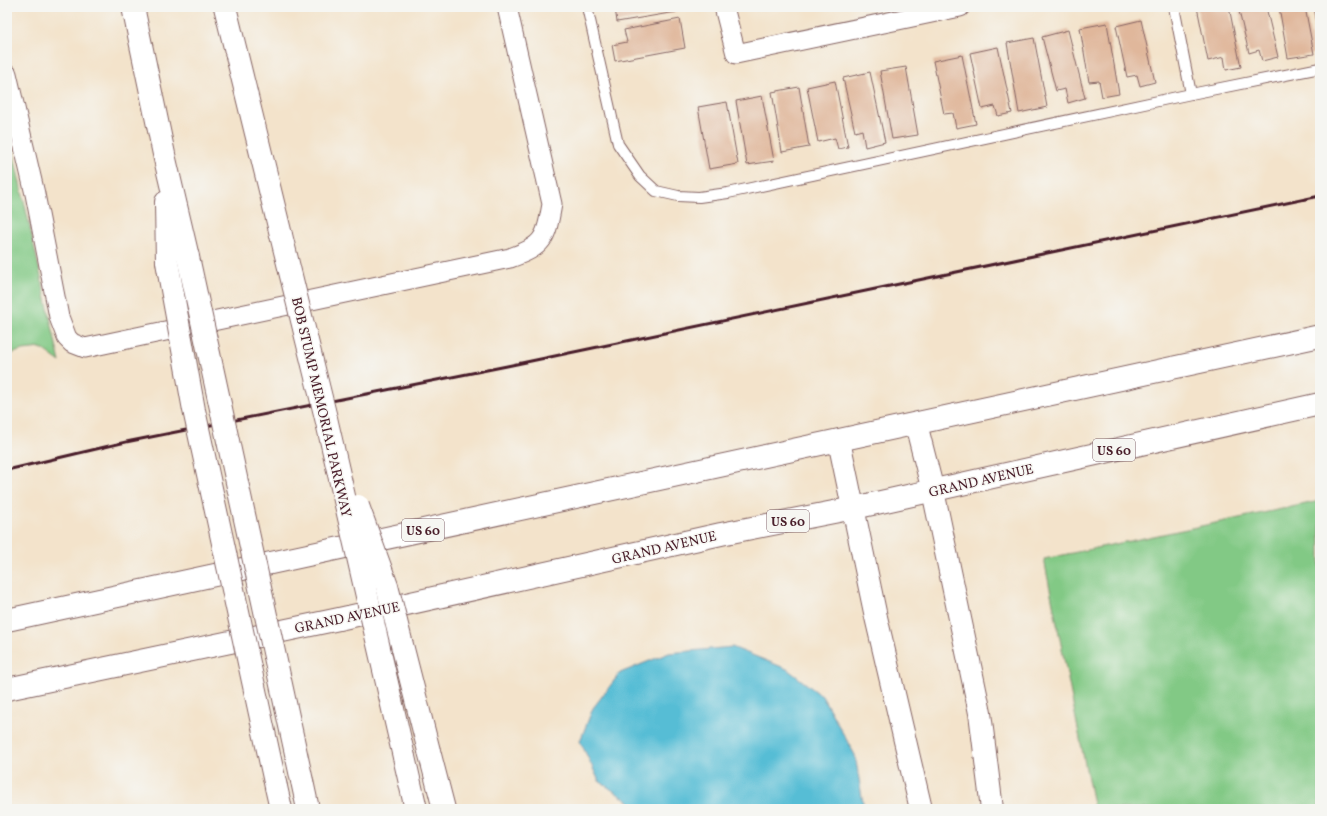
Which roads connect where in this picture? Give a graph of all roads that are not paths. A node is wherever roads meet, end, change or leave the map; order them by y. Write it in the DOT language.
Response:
graph roads {
  1 [pos="133,7"];
  2 [pos="224,7"];
  3 [pos="507,7"];
  4 [pos="587,7"];
  5 [pos="724,7"];
  6 [pos="960,7"];
  7 [pos="1174,7"];
  8 [pos="1320,68"];
  9 [pos="7,74"];
  10 [pos="1191,94"];
  11 [pos="165,159"];
  12 [pos="1320,336"];
  13 [pos="1320,404"];
  14 [pos="326,418"];
  15 [pos="916,424"];
  16 [pos="840,440"];
  17 [pos="933,491"];
  18 [pos="854,508"];
  19 [pos="7,620"];
  20 [pos="7,689"];
  21 [pos="281,809"];
  22 [pos="308,809"];
  23 [pos="416,809"];
  24 [pos="444,809"];
  25 [pos="922,809"];
  26 [pos="992,809"];
  1 -- 11 [label="highway"];
  2 -- 14 [label="highway, BOB STUMP MEMORIAL PARKWAY, bridge"];
  3 -- 9 [label="street"];
  4 -- 10 [label="lane"];
  5 -- 6 [label="street"];
  7 -- 10 [label="lane"];
  8 -- 10 [label="lane"];
  11 -- 21 [label="highway, bridge"];
  11 -- 22 [label="highway, bridge"];
  12 -- 15 [label="highway, US 60"];
  13 -- 17 [label="highway, GRAND AVENUE / US 60"];
  14 -- 23 [label="highway, BOB STUMP MEMORIAL PARKWAY, bridge"];
  14 -- 24 [label="highway, bridge"];
  15 -- 16 [label="highway, US 60"];
  15 -- 17 [label="highway"];
  16 -- 18 [label="highway"];
  16 -- 19 [label="highway, US 60"];
  17 -- 18 [label="highway, GRAND AVENUE / US 60"];
  17 -- 26 [label="highway"];
  18 -- 20 [label="highway, GRAND AVENUE / US 60"];
  18 -- 25 [label="highway"];
}
